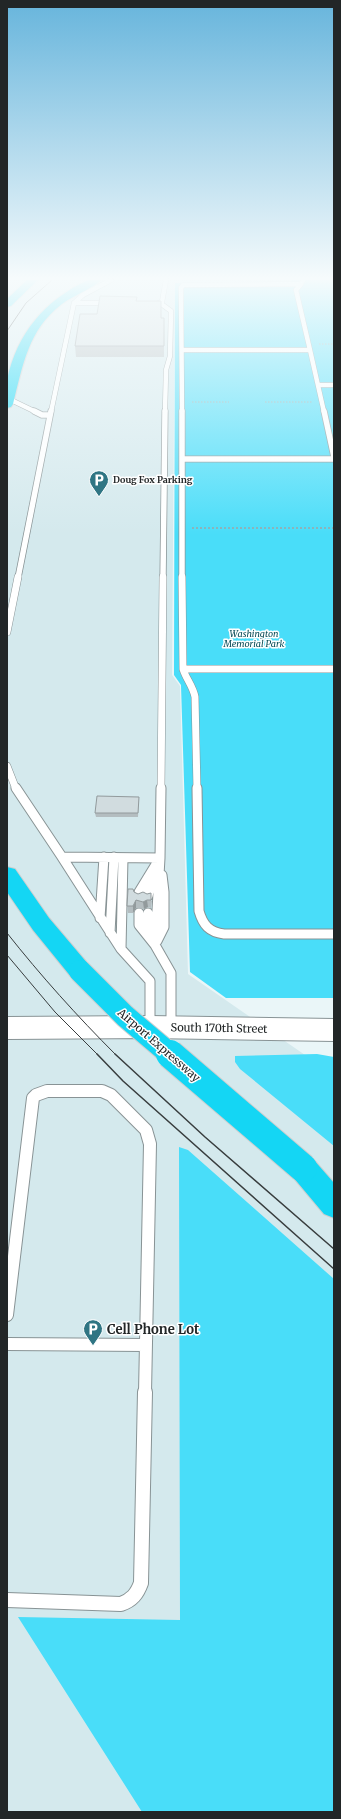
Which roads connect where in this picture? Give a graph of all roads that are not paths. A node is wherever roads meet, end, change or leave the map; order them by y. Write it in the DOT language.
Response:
graph roads {
  1 [pos="19,365"];
  2 [pos="61,365"];
  3 [pos="167,365"];
  4 [pos="182,365"];
  5 [pos="313,365"];
  6 [pos="318,385"];
  7 [pos="334,385"];
  8 [pos="8,401"];
  9 [pos="50,415"];
  10 [pos="334,458"];
  11 [pos="182,459"];
  12 [pos="7,632"];
  13 [pos="183,668"];
  14 [pos="334,669"];
  15 [pos="7,766"];
  16 [pos="62,856"];
  17 [pos="104,857"];
  18 [pos="118,857"];
  19 [pos="160,858"];
  20 [pos="7,875"];
  21 [pos="143,896"];
  22 [pos="143,913"];
  23 [pos="100,918"];
  24 [pos="110,933"];
  25 [pos="334,934"];
  26 [pos="155,946"];
  27 [pos="121,949"];
  28 [pos="160,1027"];
  29 [pos="7,1028"];
  30 [pos="334,1030"];
  31 [pos="303,1168"];
  32 [pos="334,1192"];
  33 [pos="334,1204"];
  34 [pos="7,1315"];
  35 [pos="7,1344"];
  36 [pos="146,1345"];
  37 [pos="7,1600"];
  1 -- 8 [label="highway"];
  2 -- 9 [label="lane"];
  3 -- 19 [label="lane"];
  4 -- 11 [label="lane"];
  5 -- 6 [label="lane"];
  6 -- 7 [label="lane"];
  6 -- 10 [label="lane"];
  8 -- 9 [label="lane"];
  9 -- 12 [label="lane"];
  10 -- 11 [label="lane"];
  11 -- 13 [label="lane"];
  13 -- 14 [label="lane"];
  13 -- 25 [label="lane"];
  15 -- 16 [label="lane"];
  16 -- 17 [label="lane"];
  16 -- 23 [label="lane"];
  17 -- 18 [label="lane"];
  17 -- 23 [label="lane"];
  18 -- 19 [label="lane"];
  18 -- 24 [label="lane"];
  18 -- 27 [label="lane"];
  19 -- 21 [label="lane"];
  19 -- 26 [label="lane"];
  20 -- 31 [label="highway, Airport Expressway, bridge"];
  22 -- 26 [label="lane"];
  23 -- 24 [label="lane"];
  24 -- 27 [label="lane"];
  26 -- 28 [label="lane"];
  27 -- 28 [label="lane"];
  28 -- 29 [label="street, South 170th Street"];
  28 -- 30 [label="street, South 170th Street"];
  31 -- 32 [label="highway, Airport Expressway"];
  31 -- 33 [label="highway"];
  34 -- 36 [label="lane"];
  35 -- 36 [label="lane"];
  36 -- 37 [label="lane"];
}
